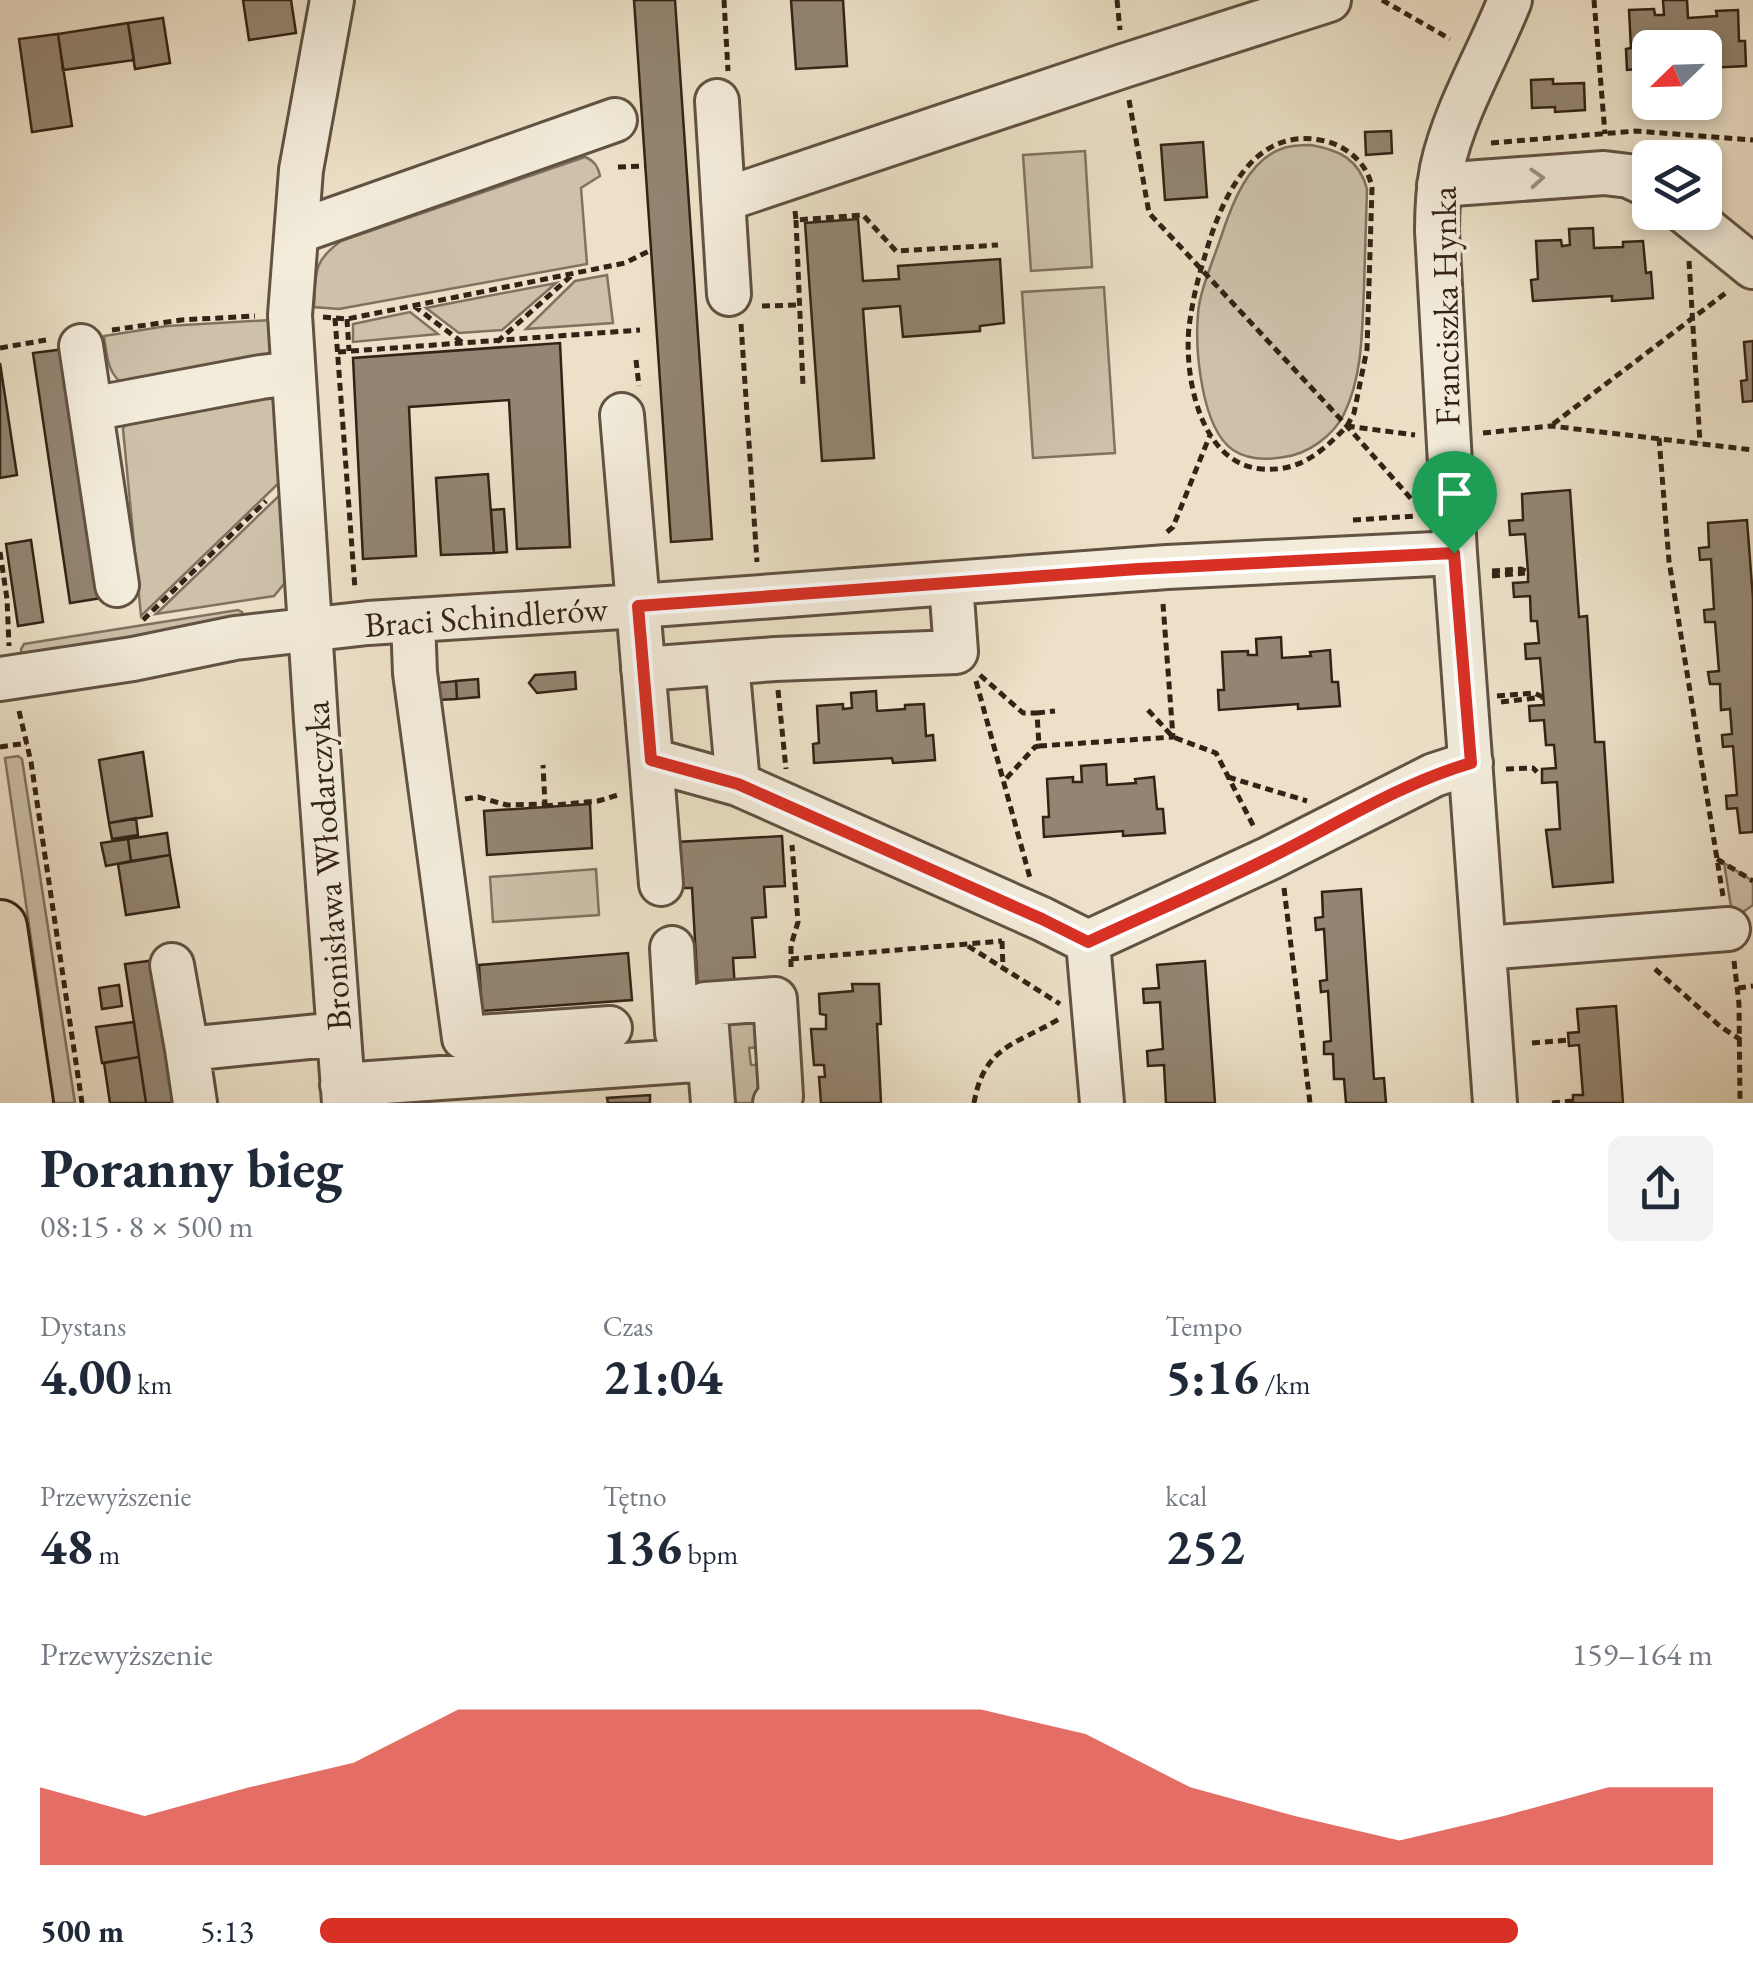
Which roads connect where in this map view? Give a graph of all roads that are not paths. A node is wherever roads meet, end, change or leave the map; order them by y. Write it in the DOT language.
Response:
graph roads {
  1 [pos="332,0"];
  2 [pos="1329,0"];
  3 [pos="1510,0"];
  4 [pos="718,101"];
  5 [pos="615,120"];
  6 [pos="1632,177"];
  7 [pos="1440,185"];
  8 [pos="723,200"];
  9 [pos="1685,230"];
  10 [pos="297,232"];
  11 [pos="1751,265"];
  12 [pos="734,301"];
  13 [pos="79,339"];
  14 [pos="292,373"];
  15 [pos="90,410"];
  16 [pos="622,415"];
  17 [pos="1471,564"];
  18 [pos="951,583"];
  19 [pos="116,585"];
  20 [pos="638,606"];
  21 [pos="412,620"];
  22 [pos="311,628"];
  23 [pos="727,663"];
  24 [pos="643,669"];
  25 [pos="9,680"];
  26 [pos="1487,766"];
  27 [pos="652,772"];
  28 [pos="738,784"];
  29 [pos="661,884"];
  30 [pos="0,928"];
  31 [pos="1728,929"];
  32 [pos="1088,942"];
  33 [pos="672,948"];
  34 [pos="1485,948"];
  35 [pos="172,965"];
  36 [pos="610,1028"];
  37 [pos="339,1034"];
  38 [pos="187,1049"];
  39 [pos="701,1060"];
  40 [pos="343,1094"];
  41 [pos="26,1103"];
  42 [pos="195,1103"];
  43 [pos="713,1103"];
  44 [pos="775,1103"];
  45 [pos="1102,1103"];
  46 [pos="1496,1103"];
  1 -- 10 [label="street, Bronisława Włodarczyka"];
  2 -- 8 [label="street"];
  3 -- 7 [label="street, Franciszka Hynka"];
  4 -- 8 [label="street"];
  5 -- 10 [label="street"];
  7 -- 6 [label="street, one-way"];
  7 -- 17 [label="street, Franciszka Hynka"];
  8 -- 12 [label="street"];
  9 -- 11 [label="street"];
  10 -- 14 [label="street, Bronisława Włodarczyka"];
  13 -- 15 [label="street"];
  14 -- 15 [label="street"];
  14 -- 22 [label="street, Bronisława Włodarczyka"];
  15 -- 19 [label="street"];
  16 -- 20 [label="street"];
  17 -- 18 [label="street, Braci Schindlerów"];
  17 -- 26 [label="street, Franciszka Hynka"];
  18 -- 20 [label="street, Braci Schindlerów"];
  18 -- 23 [label="street"];
  20 -- 21 [label="street, Braci Schindlerów"];
  20 -- 24 [label="street"];
  21 -- 22 [label="street, Braci Schindlerów"];
  21 -- 36 [label="street"];
  22 -- 25 [label="street, Braci Schindlerów"];
  22 -- 37 [label="street, Bronisława Włodarczyka"];
  23 -- 24 [label="street"];
  23 -- 28 [label="street"];
  24 -- 27 [label="street"];
  26 -- 32 [label="street"];
  26 -- 34 [label="street, Franciszka Hynka"];
  27 -- 28 [label="street"];
  27 -- 29 [label="street"];
  28 -- 32 [label="street"];
  30 -- 41 [label="main road"];
  31 -- 34 [label="street"];
  32 -- 45 [label="street"];
  33 -- 39 [label="street"];
  34 -- 46 [label="street, Franciszka Hynka"];
  35 -- 38 [label="street"];
  37 -- 38 [label="street"];
  37 -- 40 [label="street, Bronisława Włodarczyka"];
  38 -- 42 [label="street"];
  39 -- 40 [label="street"];
  39 -- 43 [label="street"];
  39 -- 44 [label="street"];
}
